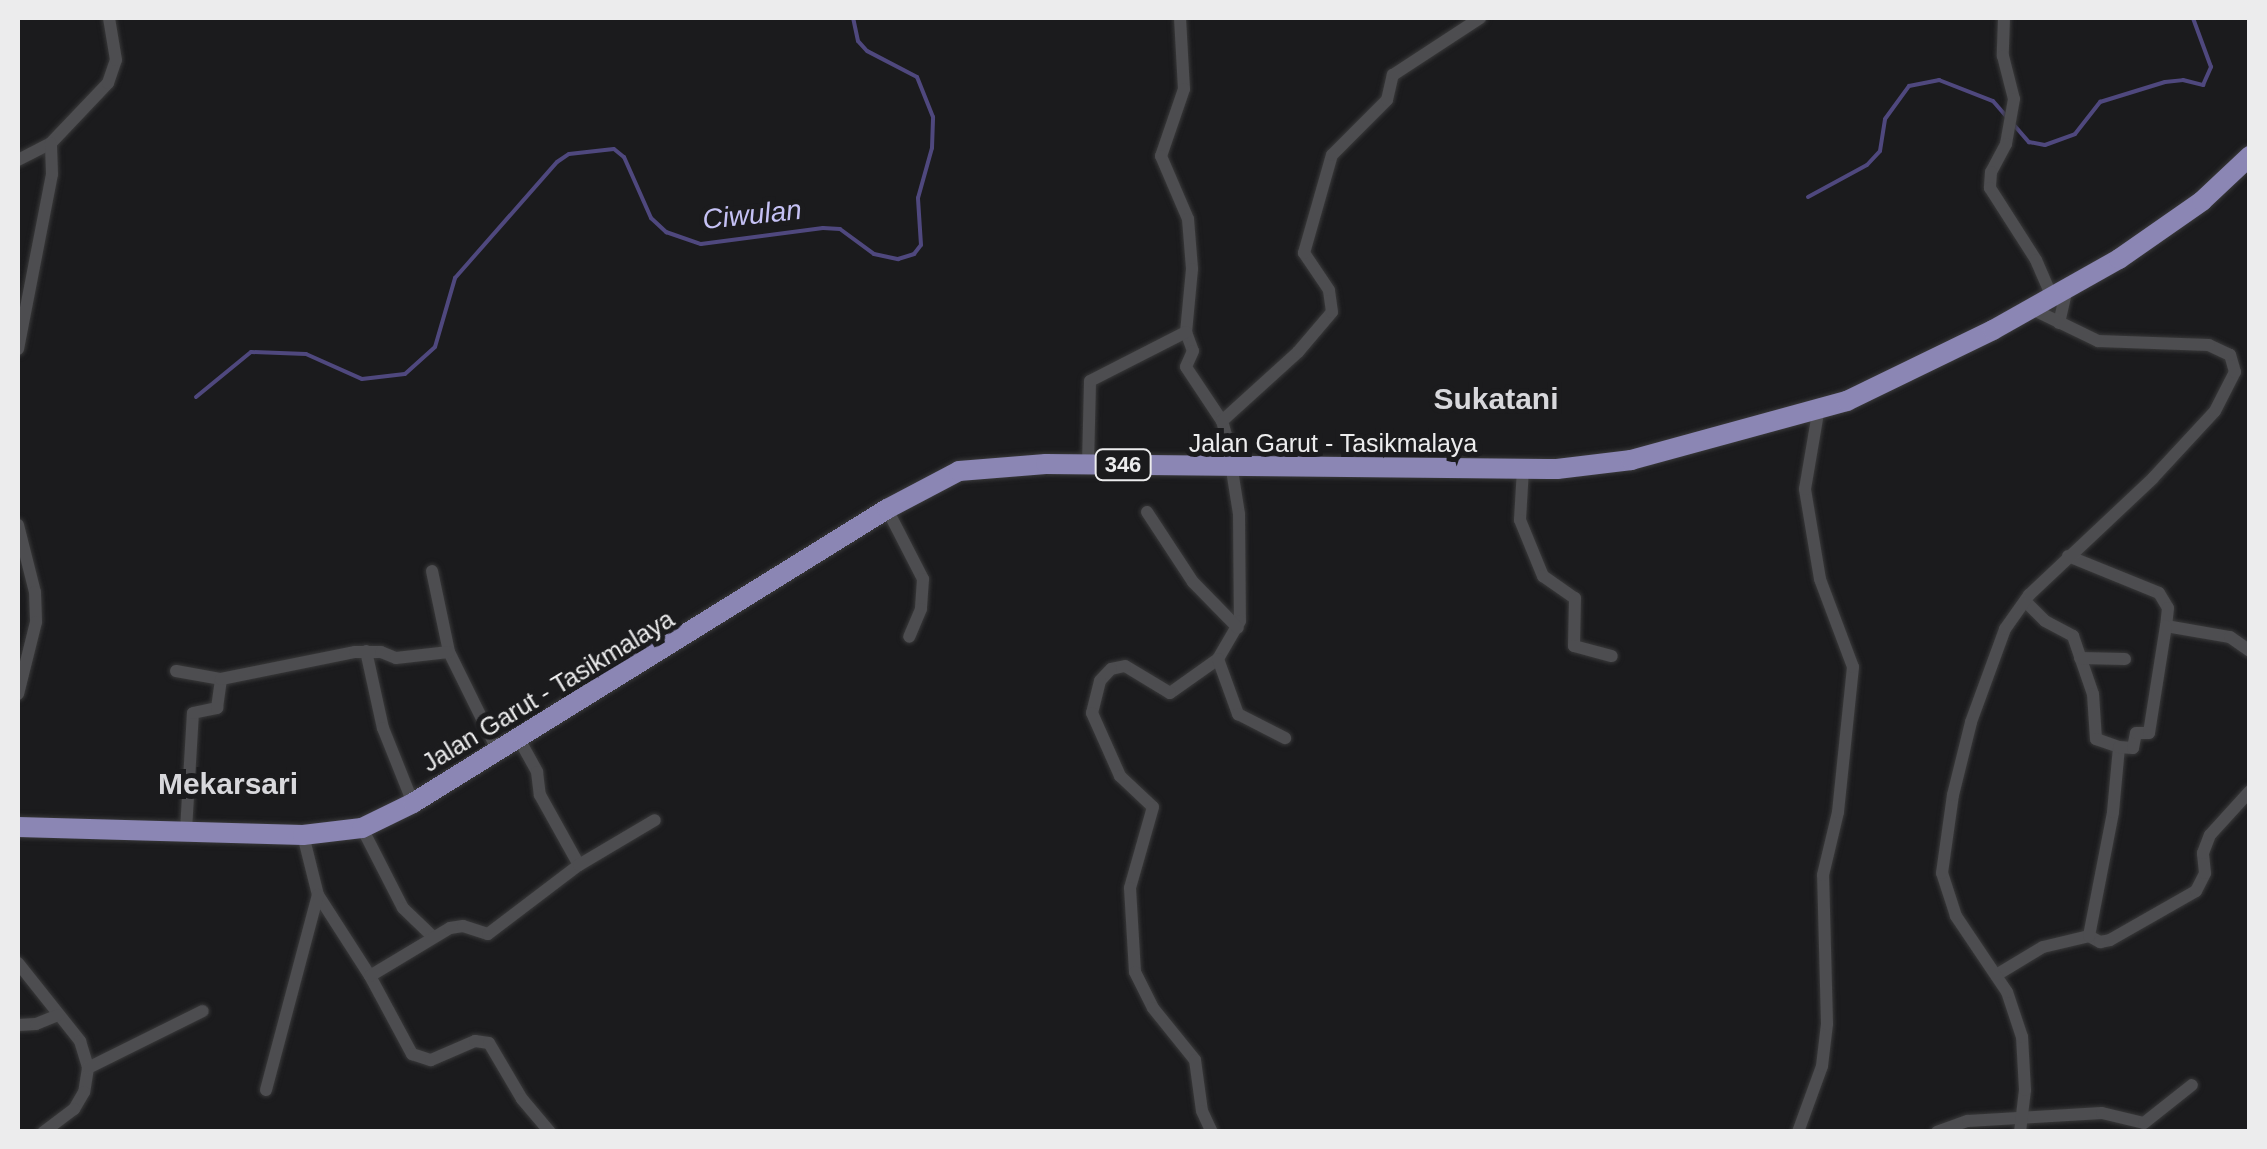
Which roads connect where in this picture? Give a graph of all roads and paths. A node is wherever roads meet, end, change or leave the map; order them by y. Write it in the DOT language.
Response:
graph roads {
  1 [pos="109,18"];
  2 [pos="1180,18"];
  3 [pos="1480,18"];
  4 [pos="2004,18"];
  5 [pos="52,143"];
  6 [pos="2250,156"];
  7 [pos="18,160"];
  8 [pos="2059,293"];
  9 [pos="2032,308"];
  10 [pos="2059,323"];
  11 [pos="1186,332"];
  12 [pos="18,349"];
  13 [pos="1820,407"];
  14 [pos="1222,421"];
  15 [pos="1088,464"];
  16 [pos="1231,468"];
  17 [pos="1523,469"];
  18 [pos="887,510"];
  19 [pos="1146,512"];
  20 [pos="18,525"];
  21 [pos="2068,556"];
  22 [pos="432,571"];
  23 [pos="2024,602"];
  24 [pos="2166,626"];
  25 [pos="1238,628"];
  26 [pos="908,636"];
  27 [pos="2250,651"];
  28 [pos="366,652"];
  29 [pos="449,652"];
  30 [pos="1612,656"];
  31 [pos="2080,658"];
  32 [pos="1218,659"];
  33 [pos="2125,659"];
  34 [pos="176,671"];
  35 [pos="221,679"];
  36 [pos="18,690"];
  37 [pos="1285,738"];
  38 [pos="518,739"];
  39 [pos="2119,748"];
  40 [pos="498,751"];
  41 [pos="2250,791"];
  42 [pos="413,803"];
  43 [pos="655,820"];
  44 [pos="18,827"];
  45 [pos="362,828"];
  46 [pos="186,830"];
  47 [pos="303,836"];
  48 [pos="579,865"];
  49 [pos="318,895"];
  50 [pos="2089,936"];
  51 [pos="434,937"];
  52 [pos="18,963"];
  53 [pos="1998,974"];
  54 [pos="370,976"];
  55 [pos="203,1012"];
  56 [pos="58,1015"];
  57 [pos="18,1025"];
  58 [pos="88,1068"];
  59 [pos="2192,1085"];
  60 [pos="266,1090"];
  61 [pos="2021,1126"];
  62 [pos="43,1132"];
  63 [pos="550,1132"];
  64 [pos="1212,1132"];
  65 [pos="1798,1132"];
  66 [pos="1937,1132"];
  1 -- 5 [label="street"];
  2 -- 11 [label="street"];
  3 -- 14 [label="street"];
  4 -- 8 [label="street"];
  5 -- 7 [label="street"];
  5 -- 12 [label="street"];
  6 -- 8 [label="main road, Jalan Garut - Tasikmalaya / 346"];
  8 -- 9 [label="main road, Jalan Garut - Tasikmalaya / 346"];
  8 -- 10 [label="street"];
  9 -- 10 [label="street"];
  9 -- 13 [label="main road, Jalan Garut - Tasikmalaya / 346"];
  10 -- 21 [label="street"];
  11 -- 14 [label="street"];
  11 -- 15 [label="street"];
  13 -- 17 [label="main road, Jalan Garut - Tasikmalaya / 346"];
  13 -- 65 [label="street"];
  14 -- 16 [label="street"];
  15 -- 16 [label="main road, Jalan Garut - Tasikmalaya / 346"];
  15 -- 18 [label="main road, Jalan Garut - Tasikmalaya / 346"];
  16 -- 17 [label="main road, Jalan Garut - Tasikmalaya / 346"];
  16 -- 25 [label="street"];
  17 -- 30 [label="street"];
  18 -- 26 [label="street"];
  18 -- 38 [label="main road, Jalan Garut - Tasikmalaya / 346"];
  19 -- 25 [label="street"];
  20 -- 36 [label="street"];
  21 -- 23 [label="street"];
  21 -- 24 [label="street"];
  22 -- 29 [label="street"];
  23 -- 31 [label="street"];
  23 -- 53 [label="street"];
  24 -- 27 [label="street"];
  24 -- 39 [label="street"];
  25 -- 32 [label="street"];
  28 -- 29 [label="street"];
  28 -- 35 [label="street"];
  28 -- 42 [label="street"];
  29 -- 40 [label="street"];
  31 -- 33 [label="street"];
  31 -- 39 [label="street"];
  32 -- 37 [label="street"];
  32 -- 64 [label="street"];
  34 -- 35 [label="street"];
  35 -- 46 [label="street"];
  38 -- 40 [label="main road, Jalan Garut - Tasikmalaya / 346"];
  38 -- 48 [label="street"];
  39 -- 50 [label="street"];
  40 -- 42 [label="main road, Jalan Garut - Tasikmalaya / 346"];
  41 -- 50 [label="street"];
  42 -- 45 [label="main road, Jalan Garut - Tasikmalaya / 346"];
  43 -- 48 [label="street"];
  44 -- 46 [label="main road, Jalan Garut - Tasikmalaya / 346"];
  45 -- 47 [label="main road, Jalan Garut - Tasikmalaya / 346"];
  45 -- 51 [label="street"];
  46 -- 47 [label="main road, Jalan Garut - Tasikmalaya / 346"];
  47 -- 49 [label="street"];
  48 -- 51 [label="street"];
  49 -- 54 [label="street"];
  49 -- 60 [label="street"];
  50 -- 53 [label="street"];
  51 -- 54 [label="street"];
  52 -- 56 [label="street"];
  53 -- 61 [label="street"];
  54 -- 63 [label="street"];
  55 -- 58 [label="street"];
  56 -- 57 [label="street"];
  56 -- 58 [label="street"];
  58 -- 62 [label="street"];
  59 -- 61 [label="street"];
  61 -- 66 [label="street"];
}
